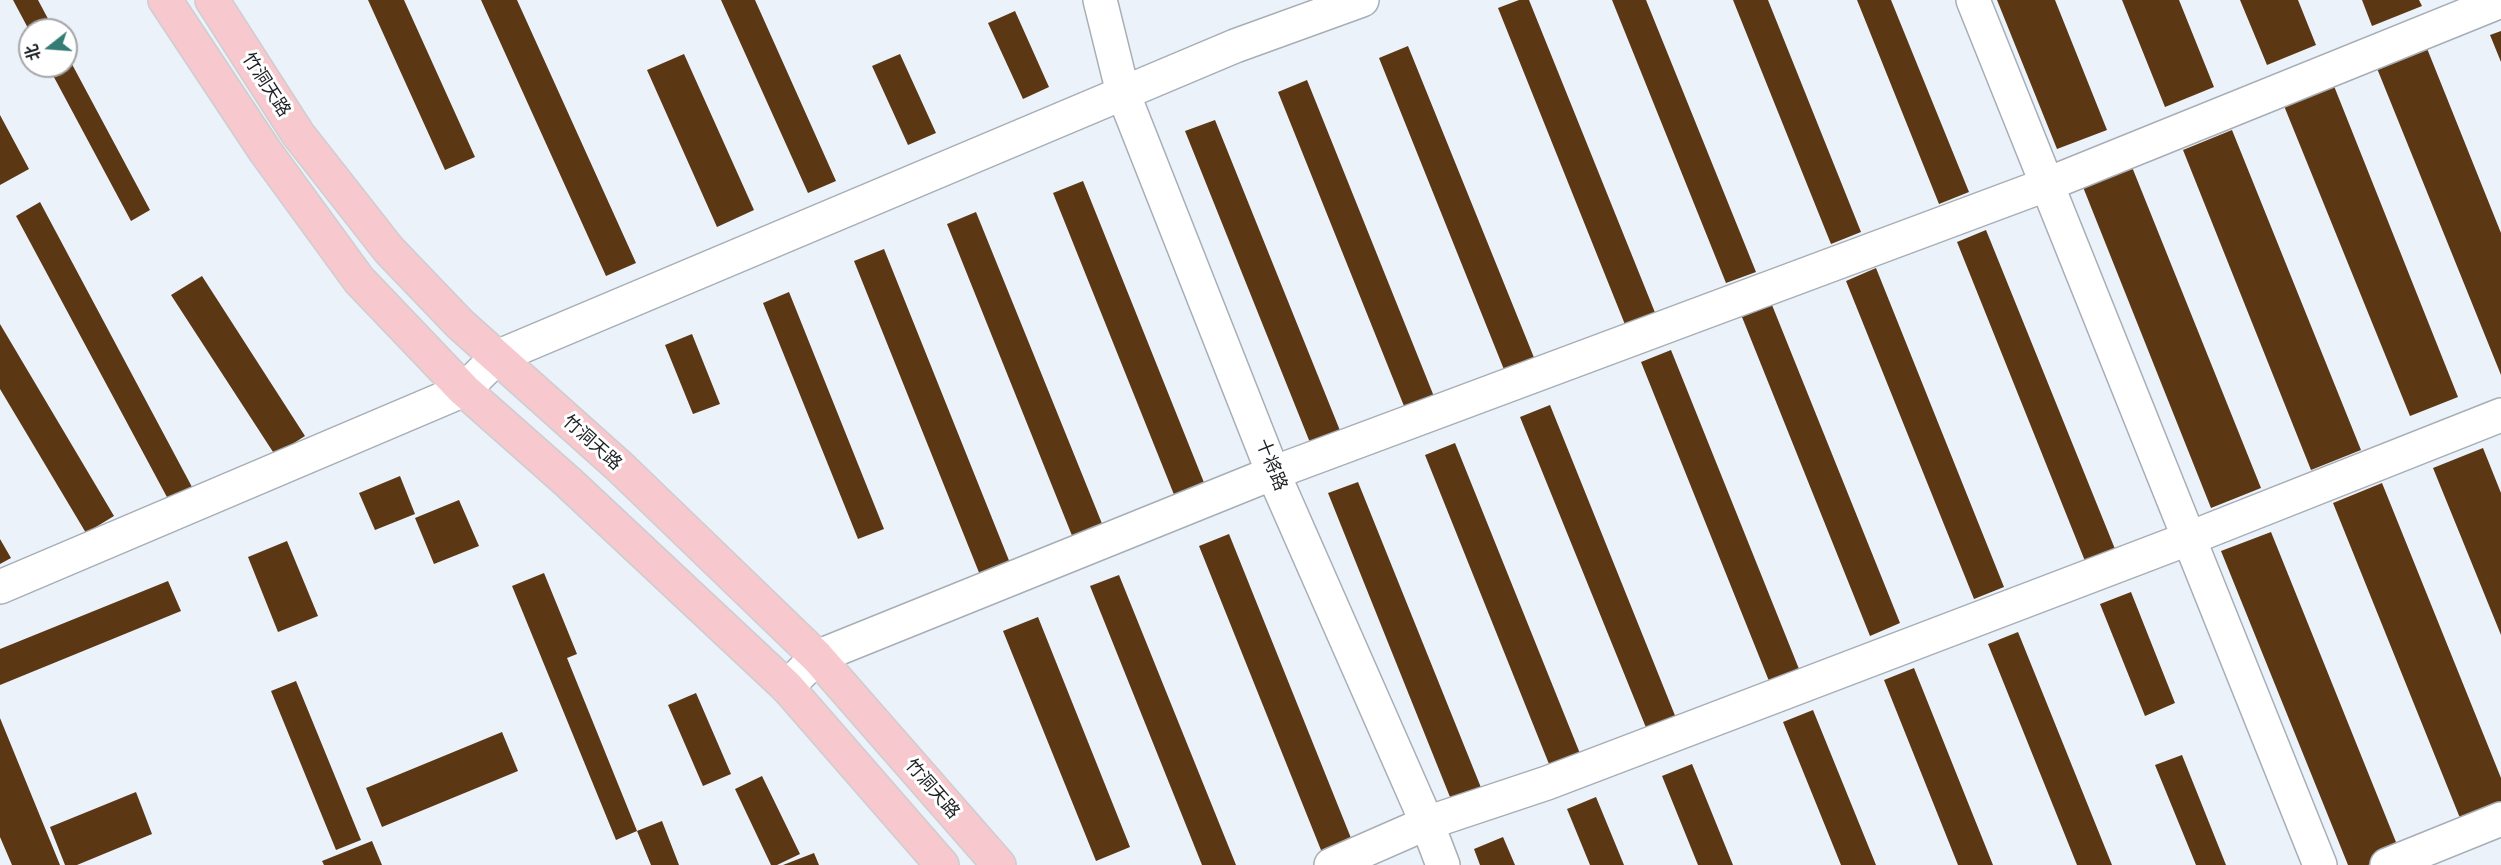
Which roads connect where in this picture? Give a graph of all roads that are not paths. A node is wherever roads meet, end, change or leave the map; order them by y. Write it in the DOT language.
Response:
graph roads {
  1 [pos="165,0"];
  2 [pos="212,0"];
  3 [pos="1100,0"];
  4 [pos="1362,0"];
  5 [pos="1973,0"];
  6 [pos="2501,1"];
  7 [pos="1123,93"];
  8 [pos="2048,184"];
  9 [pos="497,357"];
  10 [pos="464,390"];
  11 [pos="2501,415"];
  12 [pos="1273,473"];
  13 [pos="2190,538"];
  14 [pos="0,587"];
  15 [pos="816,657"];
  16 [pos="787,687"];
  17 [pos="2501,819"];
  18 [pos="1427,823"];
  19 [pos="942,865"];
  20 [pos="999,865"];
  21 [pos="1331,865"];
  22 [pos="1443,865"];
  23 [pos="2320,865"];
  24 [pos="2387,865"];
  1 -- 10 [label="main road, 竹洞天路"];
  2 -- 9 [label="main road, 竹洞天路"];
  3 -- 7 [label="street, 十将路"];
  4 -- 7 [label="street"];
  5 -- 8 [label="street"];
  6 -- 8 [label="street"];
  7 -- 9 [label="street"];
  7 -- 12 [label="street, 十将路"];
  8 -- 12 [label="street"];
  8 -- 13 [label="street"];
  9 -- 10 [label="street"];
  9 -- 15 [label="main road, 竹洞天路"];
  10 -- 14 [label="street"];
  10 -- 16 [label="main road, 竹洞天路"];
  11 -- 13 [label="street"];
  12 -- 15 [label="street"];
  12 -- 18 [label="street, 十将路"];
  13 -- 18 [label="street"];
  13 -- 23 [label="street"];
  15 -- 16 [label="street"];
  15 -- 20 [label="main road, 竹洞天路"];
  16 -- 19 [label="main road, 竹洞天路"];
  17 -- 24 [label="street"];
  18 -- 21 [label="street"];
  18 -- 22 [label="street, 十将路"];
}
